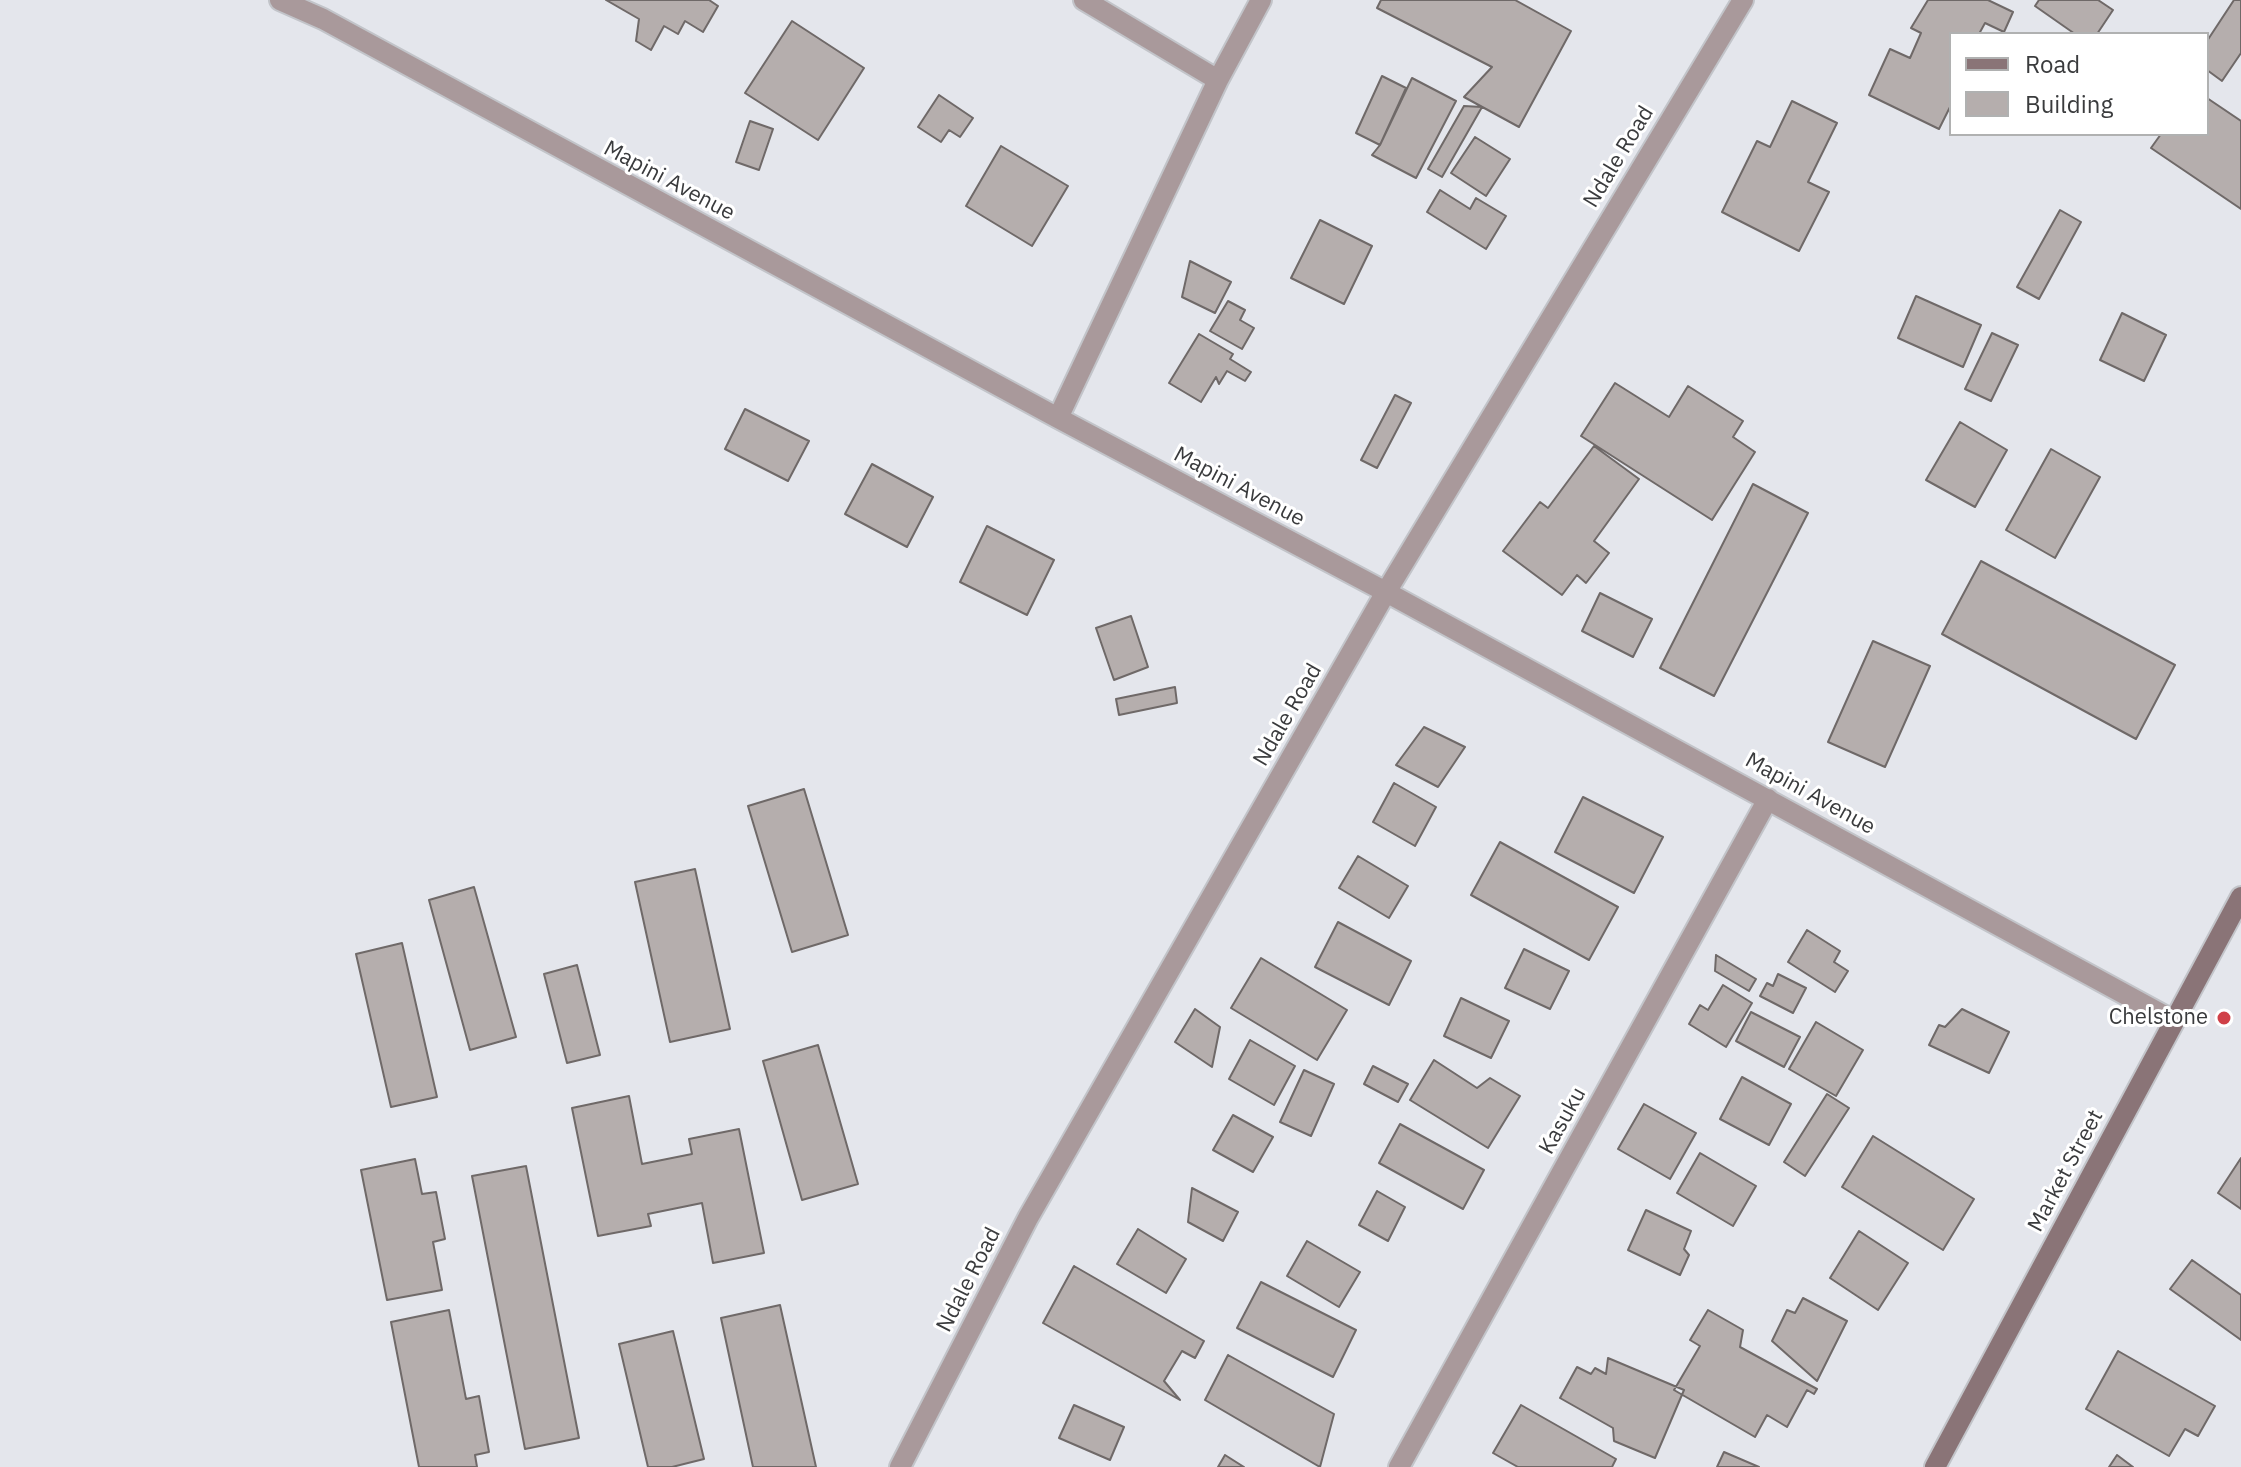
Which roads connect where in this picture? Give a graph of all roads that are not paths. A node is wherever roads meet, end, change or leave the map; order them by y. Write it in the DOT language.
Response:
graph roads {
  1 [pos="280,0"];
  2 [pos="1084,0"];
  3 [pos="1261,0"];
  4 [pos="1743,0"];
  5 [pos="1218,80"];
  6 [pos="1058,418"];
  7 [pos="1386,592"];
  8 [pos="1768,799"];
  9 [pos="2241,897"];
  10 [pos="2174,1021"];
  11 [pos="900,1467"];
  12 [pos="1399,1467"];
  13 [pos="1935,1467"];
  1 -- 6 [label="street, Mapini Avenue"];
  2 -- 5 [label="street"];
  3 -- 5 [label="street"];
  4 -- 7 [label="street, Ndale Road"];
  5 -- 6 [label="street"];
  6 -- 7 [label="street, Mapini Avenue"];
  7 -- 8 [label="street, Mapini Avenue"];
  7 -- 11 [label="street, Ndale Road"];
  8 -- 10 [label="street, Mapini Avenue"];
  8 -- 12 [label="street, Kasuku"];
  9 -- 10 [label="street, Market Street"];
  10 -- 13 [label="street, Market Street"];
}
